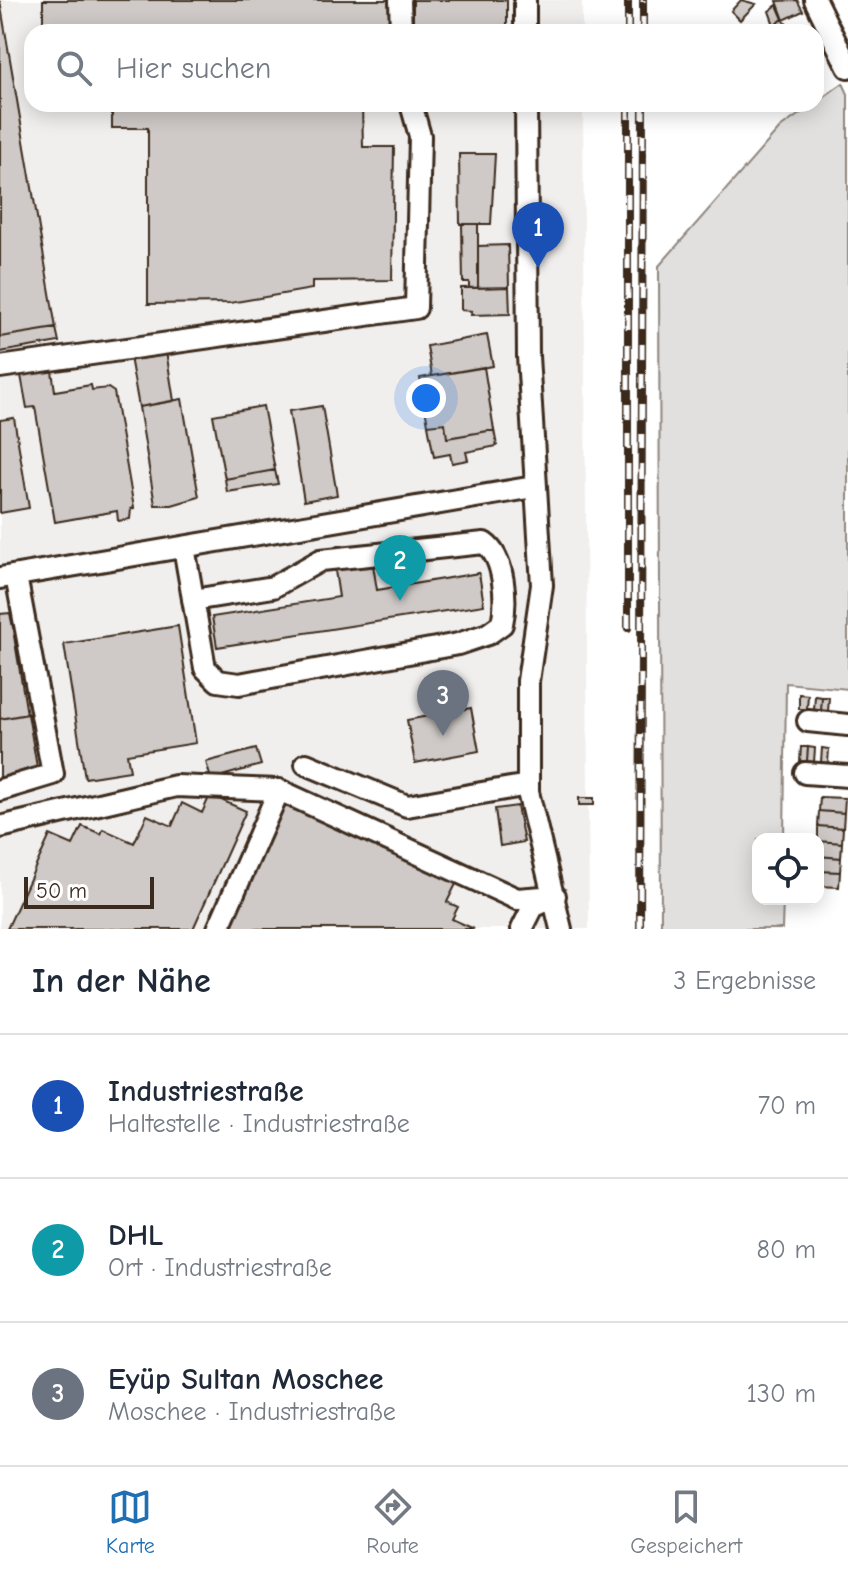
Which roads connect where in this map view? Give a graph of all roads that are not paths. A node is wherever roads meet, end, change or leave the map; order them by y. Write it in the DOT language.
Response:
graph roads {
  1 [pos="400,0"];
  2 [pos="525,0"];
  3 [pos="815,0"];
  4 [pos="401,24"];
  5 [pos="525,24"];
  6 [pos="821,24"];
  7 [pos="824,39"];
  8 [pos="848,67"];
  9 [pos="413,112"];
  10 [pos="526,112"];
  11 [pos="0,367"];
  12 [pos="534,487"];
  13 [pos="184,547"];
  14 [pos="8,577"];
  15 [pos="193,600"];
  16 [pos="808,721"];
  17 [pos="848,725"];
  18 [pos="306,764"];
  19 [pos="805,773"];
  20 [pos="848,776"];
  21 [pos="528,785"];
  22 [pos="0,790"];
  23 [pos="279,790"];
  24 [pos="0,827"];
  25 [pos="555,896"];
  26 [pos="218,929"];
  27 [pos="522,929"];
  28 [pos="561,929"];
  1 -- 4 [label="street"];
  2 -- 5 [label="street"];
  3 -- 6 [label="street"];
  7 -- 8 [label="street"];
  9 -- 11 [label="street"];
  10 -- 12 [label="street"];
  12 -- 13 [label="street"];
  12 -- 21 [label="street"];
  13 -- 14 [label="street"];
  13 -- 15 [label="street"];
  14 -- 22 [label="street"];
  15 -- 15 [label="street"];
  16 -- 17 [label="street"];
  18 -- 21 [label="street"];
  19 -- 20 [label="street"];
  21 -- 25 [label="street"];
  23 -- 24 [label="street"];
  23 -- 25 [label="street"];
  23 -- 26 [label="street"];
  25 -- 27 [label="street"];
  25 -- 28 [label="street"];
}
